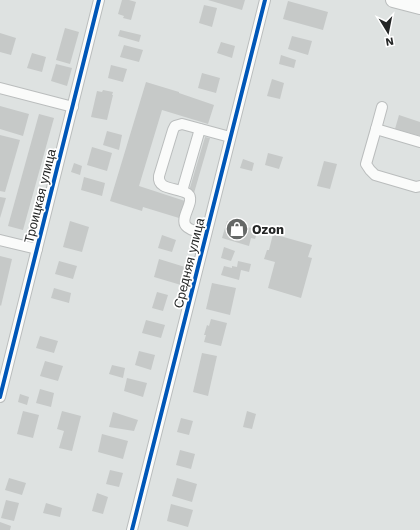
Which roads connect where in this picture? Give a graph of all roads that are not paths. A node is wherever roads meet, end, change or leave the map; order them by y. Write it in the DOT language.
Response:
graph roads {
  1 [pos="99,0"];
  2 [pos="265,0"];
  3 [pos="393,0"];
  4 [pos="420,7"];
  5 [pos="0,88"];
  6 [pos="72,107"];
  7 [pos="382,107"];
  8 [pos="200,129"];
  9 [pos="376,129"];
  10 [pos="230,137"];
  11 [pos="420,142"];
  12 [pos="420,186"];
  13 [pos="182,191"];
  14 [pos="206,234"];
  15 [pos="0,240"];
  16 [pos="37,249"];
  17 [pos="4,362"];
  18 [pos="0,398"];
  19 [pos="132,530"];
  1 -- 6 [label="street, Троицкая улица"];
  2 -- 10 [label="street, Средняя улица"];
  3 -- 4 [label="highway"];
  5 -- 6 [label="street"];
  6 -- 16 [label="street, Троицкая улица"];
  7 -- 9 [label="street"];
  8 -- 10 [label="street"];
  8 -- 13 [label="street"];
  8 -- 13 [label="street"];
  9 -- 11 [label="street"];
  9 -- 12 [label="street"];
  10 -- 14 [label="street, Средняя улица"];
  13 -- 14 [label="street"];
  14 -- 19 [label="street, Средняя улица"];
  15 -- 16 [label="street"];
  16 -- 17 [label="street, Троицкая улица"];
  17 -- 18 [label="street, Троицкая улица"];
}
